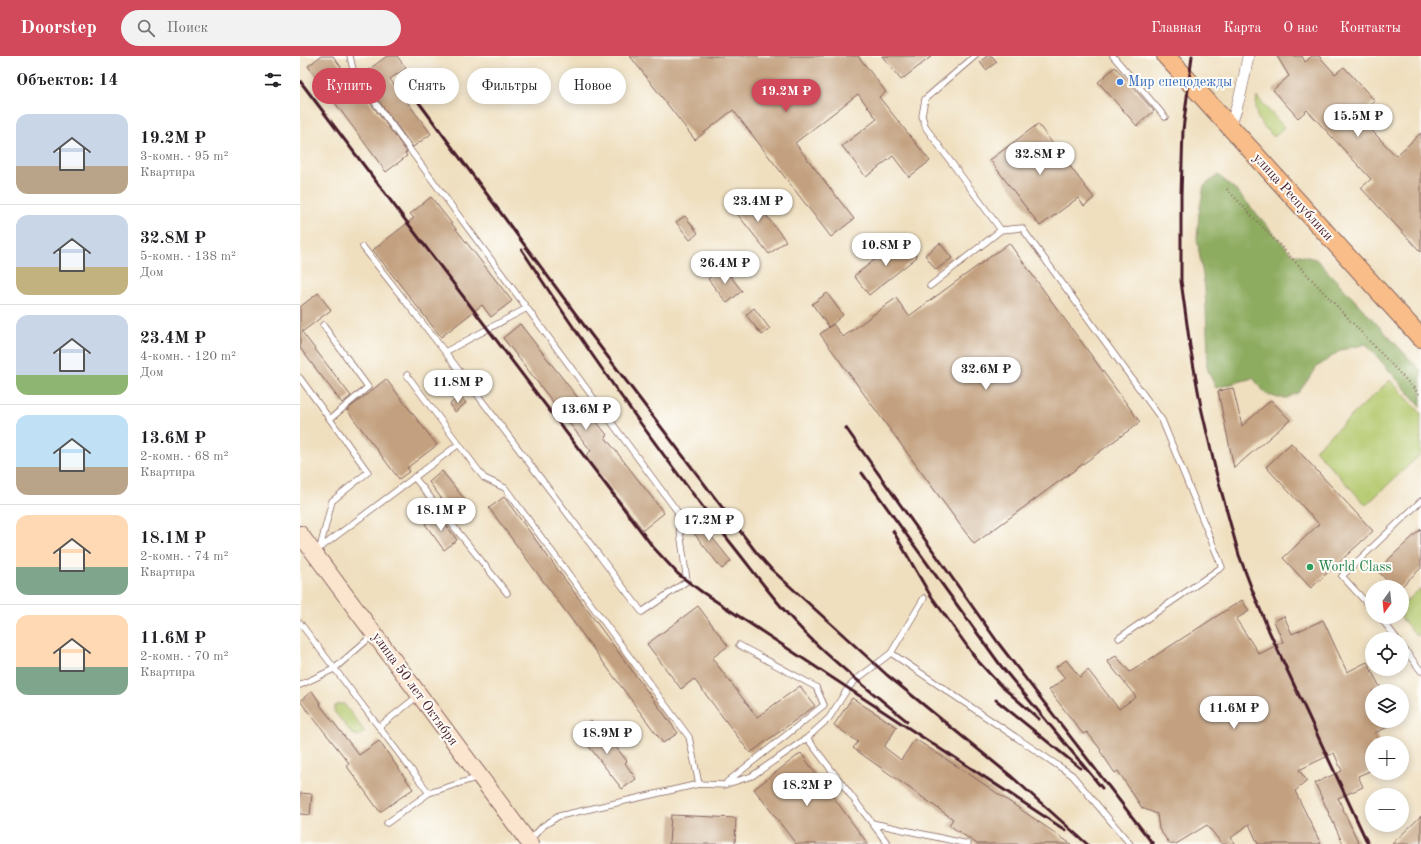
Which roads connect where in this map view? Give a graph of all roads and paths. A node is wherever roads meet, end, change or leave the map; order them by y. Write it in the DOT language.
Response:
graph roads {
  1 [pos="350,56"];
  2 [pos="975,56"];
  3 [pos="1113,56"];
  4 [pos="1166,56"];
  5 [pos="1248,56"];
  6 [pos="1165,117"];
  7 [pos="1230,127"];
  8 [pos="1227,189"];
  9 [pos="1001,230"];
  10 [pos="363,247"];
  11 [pos="930,286"];
  12 [pos="527,308"];
  13 [pos="323,325"];
  14 [pos="1421,338"];
  15 [pos="446,352"];
  16 [pos="407,375"];
  17 [pos="300,378"];
  18 [pos="1421,396"];
  19 [pos="330,419"];
  20 [pos="459,444"];
  21 [pos="414,477"];
  22 [pos="1421,501"];
  23 [pos="300,534"];
  24 [pos="317,550"];
  25 [pos="507,593"];
  26 [pos="924,598"];
  27 [pos="1365,601"];
  28 [pos="300,623"];
  29 [pos="1385,624"];
  30 [pos="1392,632"];
  31 [pos="374,634"];
  32 [pos="1119,638"];
  33 [pos="739,645"];
  34 [pos="891,653"];
  35 [pos="1409,655"];
  36 [pos="334,669"];
  37 [pos="1421,671"];
  38 [pos="300,685"];
  39 [pos="419,696"];
  40 [pos="379,726"];
  41 [pos="807,738"];
  42 [pos="479,777"];
  43 [pos="699,784"];
  44 [pos="724,785"];
  45 [pos="429,793"];
  46 [pos="387,823"];
  47 [pos="872,823"];
  48 [pos="529,843"];
  49 [pos="888,844"];
  50 [pos="968,844"];
  51 [pos="1130,844"];
  1 -- 12 [label="lane"];
  2 -- 9 [label="lane"];
  3 -- 6 [label="lane"];
  4 -- 7 [label="main road, улица Республики"];
  5 -- 7 [label="street"];
  7 -- 14 [label="main road, улица Республики"];
  8 -- 18 [label="path"];
  9 -- 11 [label="lane"];
  9 -- 32 [label="lane"];
  10 -- 15 [label="lane"];
  12 -- 15 [label="lane"];
  12 -- 15 [label="lane"];
  13 -- 19 [label="lane"];
  16 -- 20 [label="lane"];
  17 -- 19 [label="lane"];
  19 -- 24 [label="lane"];
  20 -- 21 [label="lane"];
  20 -- 43 [label="lane"];
  21 -- 24 [label="lane"];
  21 -- 25 [label="lane"];
  22 -- 27 [label="lane"];
  23 -- 24 [label="main road, улица 50 лет Октября"];
  24 -- 31 [label="main road, улица 50 лет Октября"];
  26 -- 34 [label="lane"];
  28 -- 36 [label="lane"];
  29 -- 30 [label="lane"];
  31 -- 36 [label="lane"];
  31 -- 39 [label="main road, улица 50 лет Октября"];
  33 -- 44 [label="lane"];
  34 -- 41 [label="lane"];
  34 -- 51 [label="lane"];
  35 -- 37 [label="lane"];
  36 -- 38 [label="lane"];
  36 -- 40 [label="lane"];
  39 -- 40 [label="lane"];
  39 -- 42 [label="main road, улица 50 лет Октября"];
  40 -- 45 [label="lane"];
  41 -- 44 [label="lane"];
  41 -- 47 [label="lane"];
  42 -- 45 [label="lane"];
  42 -- 48 [label="main road, улица 50 лет Октября"];
  43 -- 44 [label="lane"];
  43 -- 48 [label="lane"];
  45 -- 46 [label="lane"];
  47 -- 49 [label="lane"];
  47 -- 50 [label="lane"];
}
